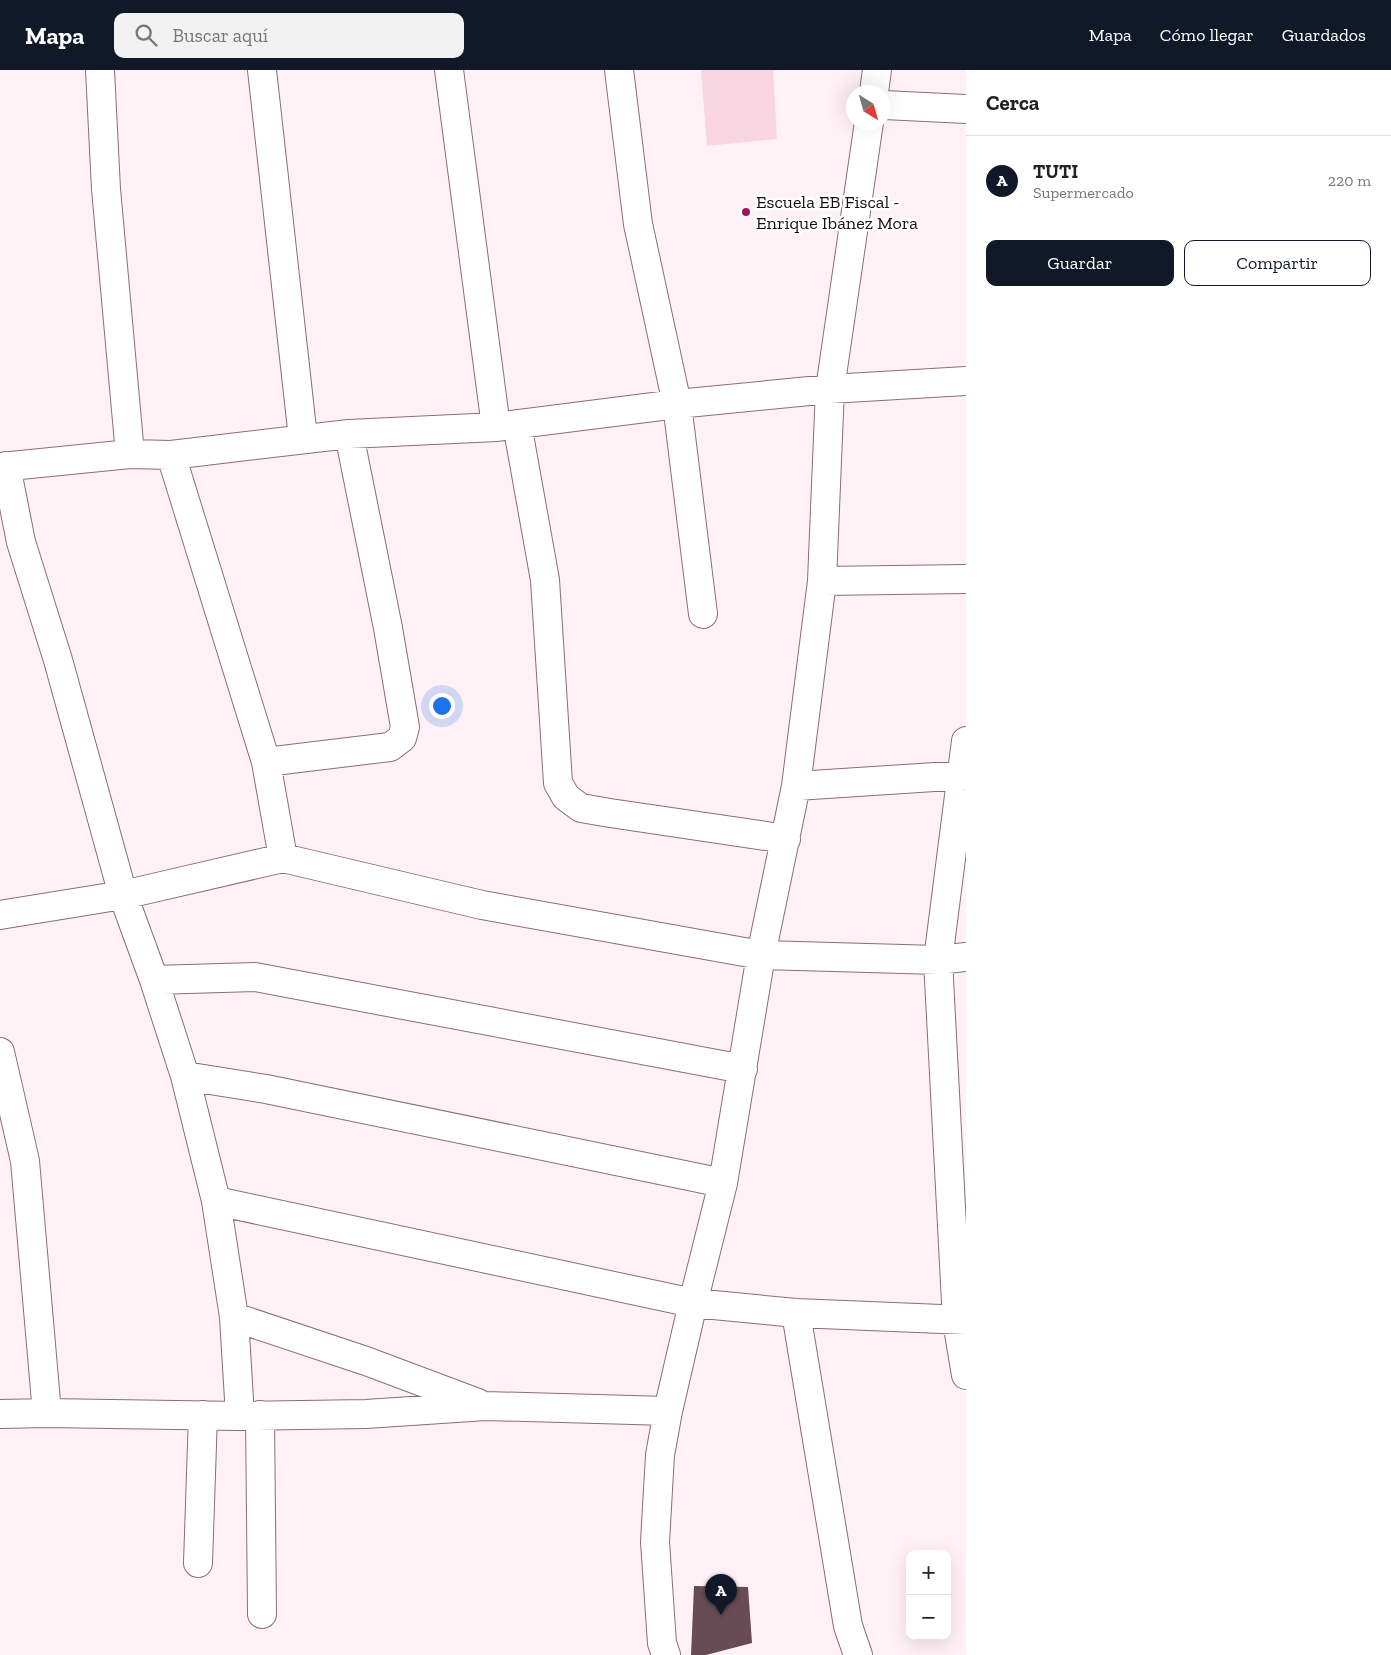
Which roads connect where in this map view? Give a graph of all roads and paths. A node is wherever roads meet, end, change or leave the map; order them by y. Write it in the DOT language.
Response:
graph roads {
  1 [pos="100,70"];
  2 [pos="262,70"];
  3 [pos="449,70"];
  4 [pos="619,70"];
  5 [pos="877,70"];
  6 [pos="875,85"];
  7 [pos="891,105"];
  8 [pos="966,109"];
  9 [pos="869,130"];
  10 [pos="966,381"];
  11 [pos="830,389"];
  12 [pos="676,404"];
  13 [pos="507,425"];
  14 [pos="349,434"];
  15 [pos="303,438"];
  16 [pos="130,454"];
  17 [pos="171,455"];
  18 [pos="3,466"];
  19 [pos="966,579"];
  20 [pos="822,581"];
  21 [pos="703,614"];
  22 [pos="966,741"];
  23 [pos="266,762"];
  24 [pos="964,775"];
  25 [pos="796,786"];
  26 [pos="786,839"];
  27 [pos="283,858"];
  28 [pos="123,895"];
  29 [pos="0,915"];
  30 [pos="761,955"];
  31 [pos="966,957"];
  32 [pos="938,960"];
  33 [pos="154,980"];
  34 [pos="0,1052"];
  35 [pos="743,1069"];
  36 [pos="185,1076"];
  37 [pos="723,1183"];
  38 [pos="216,1200"];
  39 [pos="693,1303"];
  40 [pos="796,1313"];
  41 [pos="234,1317"];
  42 [pos="961,1321"];
  43 [pos="966,1375"];
  44 [pos="486,1406"];
  45 [pos="668,1411"];
  46 [pos="46,1413"];
  47 [pos="0,1414"];
  48 [pos="203,1415"];
  49 [pos="250,1415"];
  50 [pos="198,1563"];
  51 [pos="262,1614"];
  52 [pos="666,1655"];
  53 [pos="858,1655"];
  1 -- 16 [label="street"];
  2 -- 15 [label="street"];
  3 -- 13 [label="street"];
  4 -- 12 [label="street"];
  5 -- 6 [label="street"];
  7 -- 8 [label="street"];
  9 -- 11 [label="street"];
  10 -- 11 [label="street"];
  11 -- 12 [label="street"];
  11 -- 20 [label="street"];
  12 -- 13 [label="street"];
  12 -- 21 [label="street"];
  13 -- 14 [label="street"];
  13 -- 26 [label="street"];
  14 -- 15 [label="street"];
  14 -- 23 [label="street"];
  15 -- 17 [label="street"];
  16 -- 17 [label="street"];
  16 -- 18 [label="street"];
  17 -- 23 [label="street"];
  18 -- 28 [label="street"];
  19 -- 20 [label="street"];
  20 -- 25 [label="street"];
  22 -- 24 [label="street"];
  23 -- 27 [label="street"];
  24 -- 25 [label="street"];
  24 -- 32 [label="street"];
  25 -- 26 [label="street"];
  26 -- 30 [label="street"];
  27 -- 28 [label="street"];
  27 -- 30 [label="street"];
  28 -- 29 [label="street"];
  28 -- 33 [label="street"];
  30 -- 32 [label="street"];
  30 -- 35 [label="street"];
  31 -- 32 [label="street"];
  32 -- 42 [label="street"];
  33 -- 35 [label="street"];
  33 -- 36 [label="street"];
  34 -- 46 [label="street"];
  35 -- 37 [label="street"];
  36 -- 37 [label="street"];
  36 -- 38 [label="street"];
  37 -- 39 [label="street"];
  38 -- 39 [label="street"];
  38 -- 41 [label="street"];
  39 -- 40 [label="street"];
  39 -- 45 [label="street"];
  40 -- 42 [label="street"];
  40 -- 53 [label="street"];
  41 -- 44 [label="street"];
  41 -- 49 [label="street"];
  42 -- 43 [label="street"];
  44 -- 45 [label="street"];
  44 -- 49 [label="street"];
  45 -- 52 [label="street"];
  46 -- 47 [label="street"];
  46 -- 48 [label="street"];
  48 -- 49 [label="street"];
  48 -- 50 [label="street"];
  49 -- 51 [label="street"];
}
